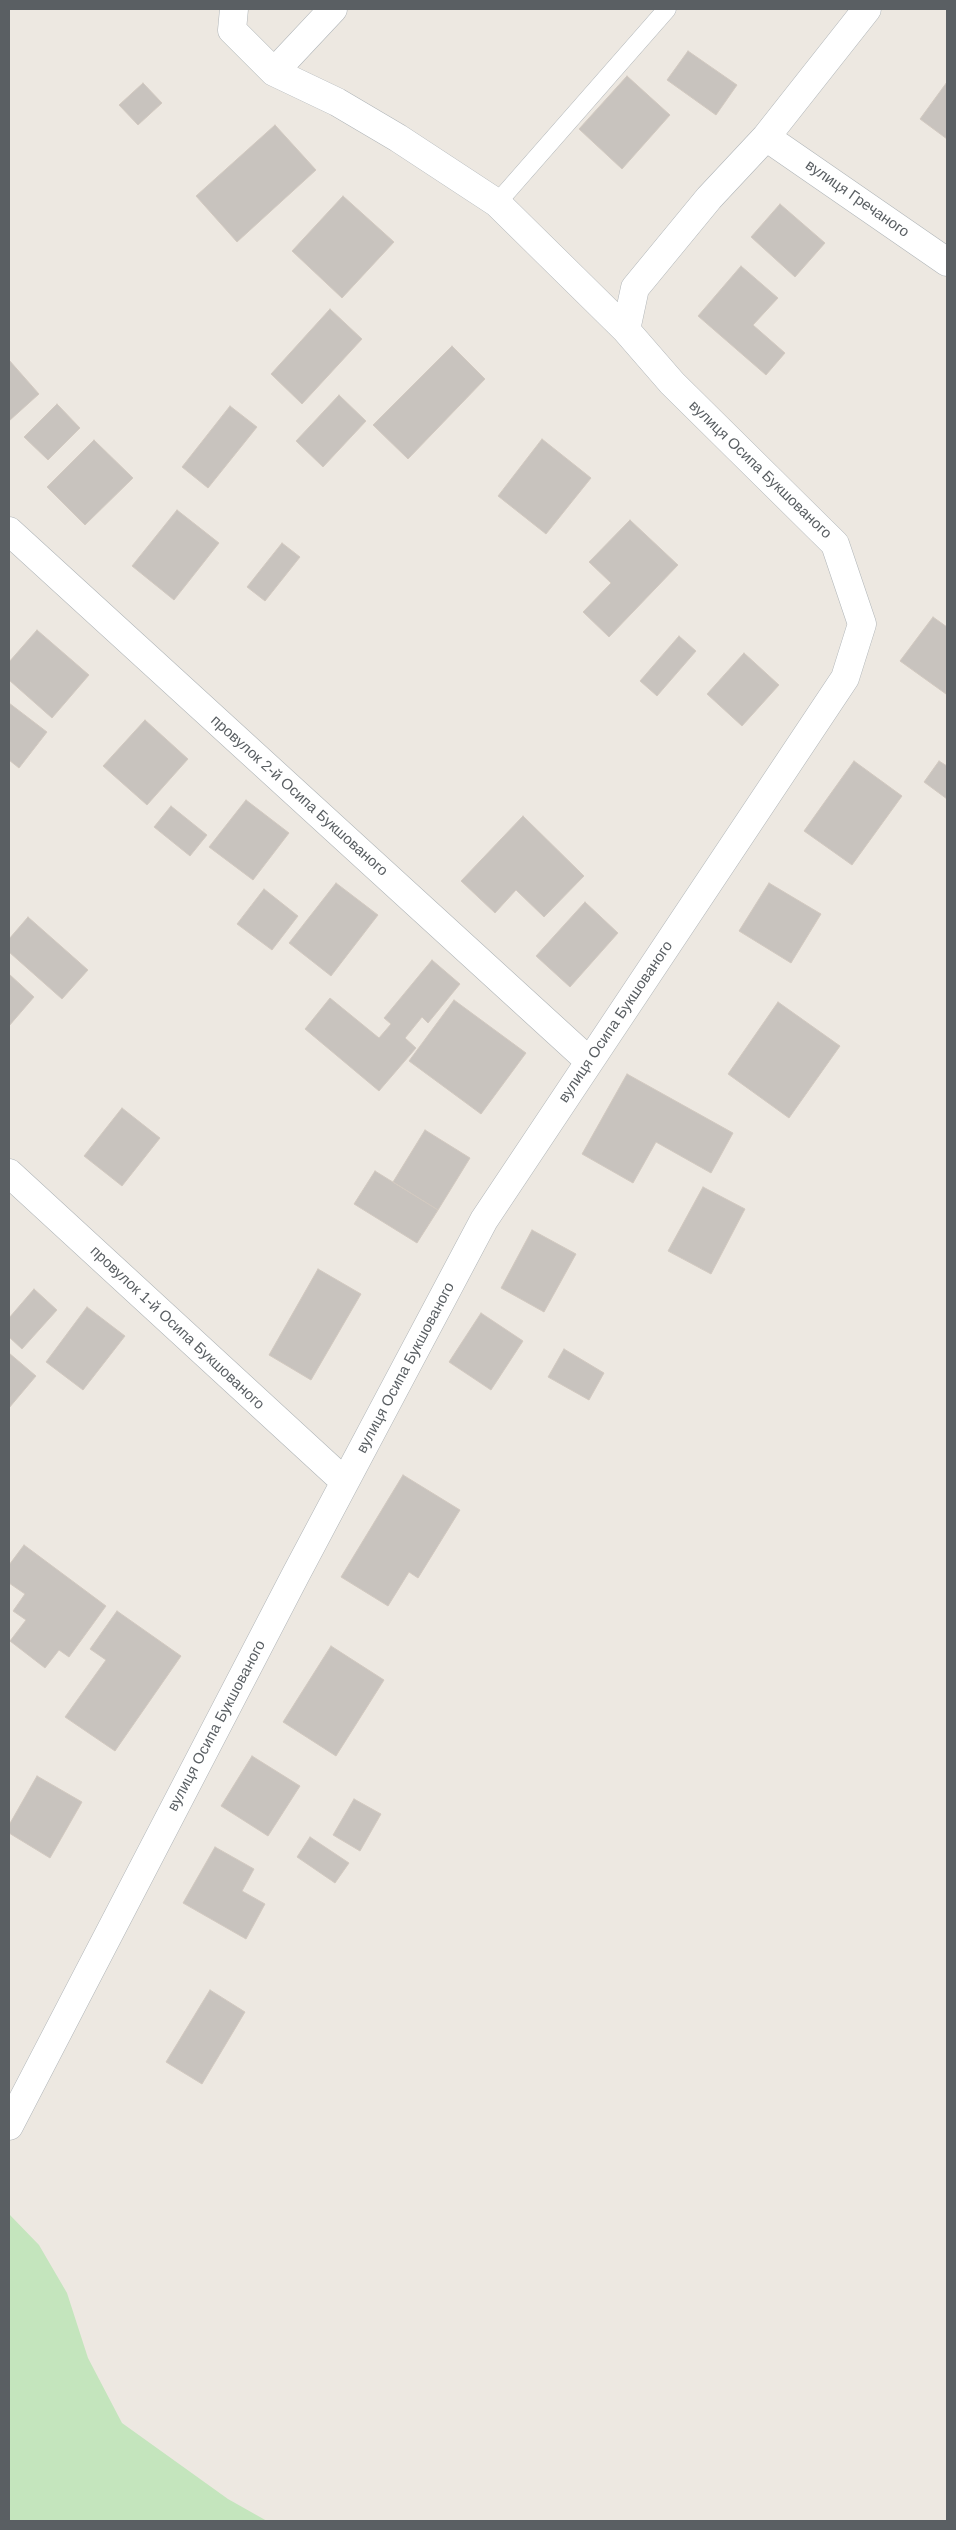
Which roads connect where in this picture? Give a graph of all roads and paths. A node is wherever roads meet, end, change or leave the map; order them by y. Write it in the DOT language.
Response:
graph roads {
  1 [pos="234,9"];
  2 [pos="333,9"];
  3 [pos="667,9"];
  4 [pos="867,9"];
  5 [pos="274,72"];
  6 [pos="766,137"];
  7 [pos="497,203"];
  8 [pos="947,262"];
  9 [pos="626,330"];
  10 [pos="9,531"];
  11 [pos="589,1061"];
  12 [pos="9,1173"];
  13 [pos="345,1482"];
  14 [pos="9,2126"];
  1 -- 5 [label="street, вулиця Осипа Букшованого"];
  2 -- 5 [label="street"];
  3 -- 7 [label="lane"];
  4 -- 6 [label="street"];
  5 -- 7 [label="street, вулиця Осипа Букшованого"];
  6 -- 8 [label="street, вулиця Гречаного"];
  6 -- 9 [label="street"];
  7 -- 9 [label="street, вулиця Осипа Букшованого"];
  9 -- 11 [label="street, вулиця Осипа Букшованого"];
  10 -- 11 [label="street, провулок 2-й Осипа Букшованого"];
  11 -- 13 [label="street, вулиця Осипа Букшованого"];
  12 -- 13 [label="street, провулок 1-й Осипа Букшованого"];
  13 -- 14 [label="street, вулиця Осипа Букшованого"];
}
